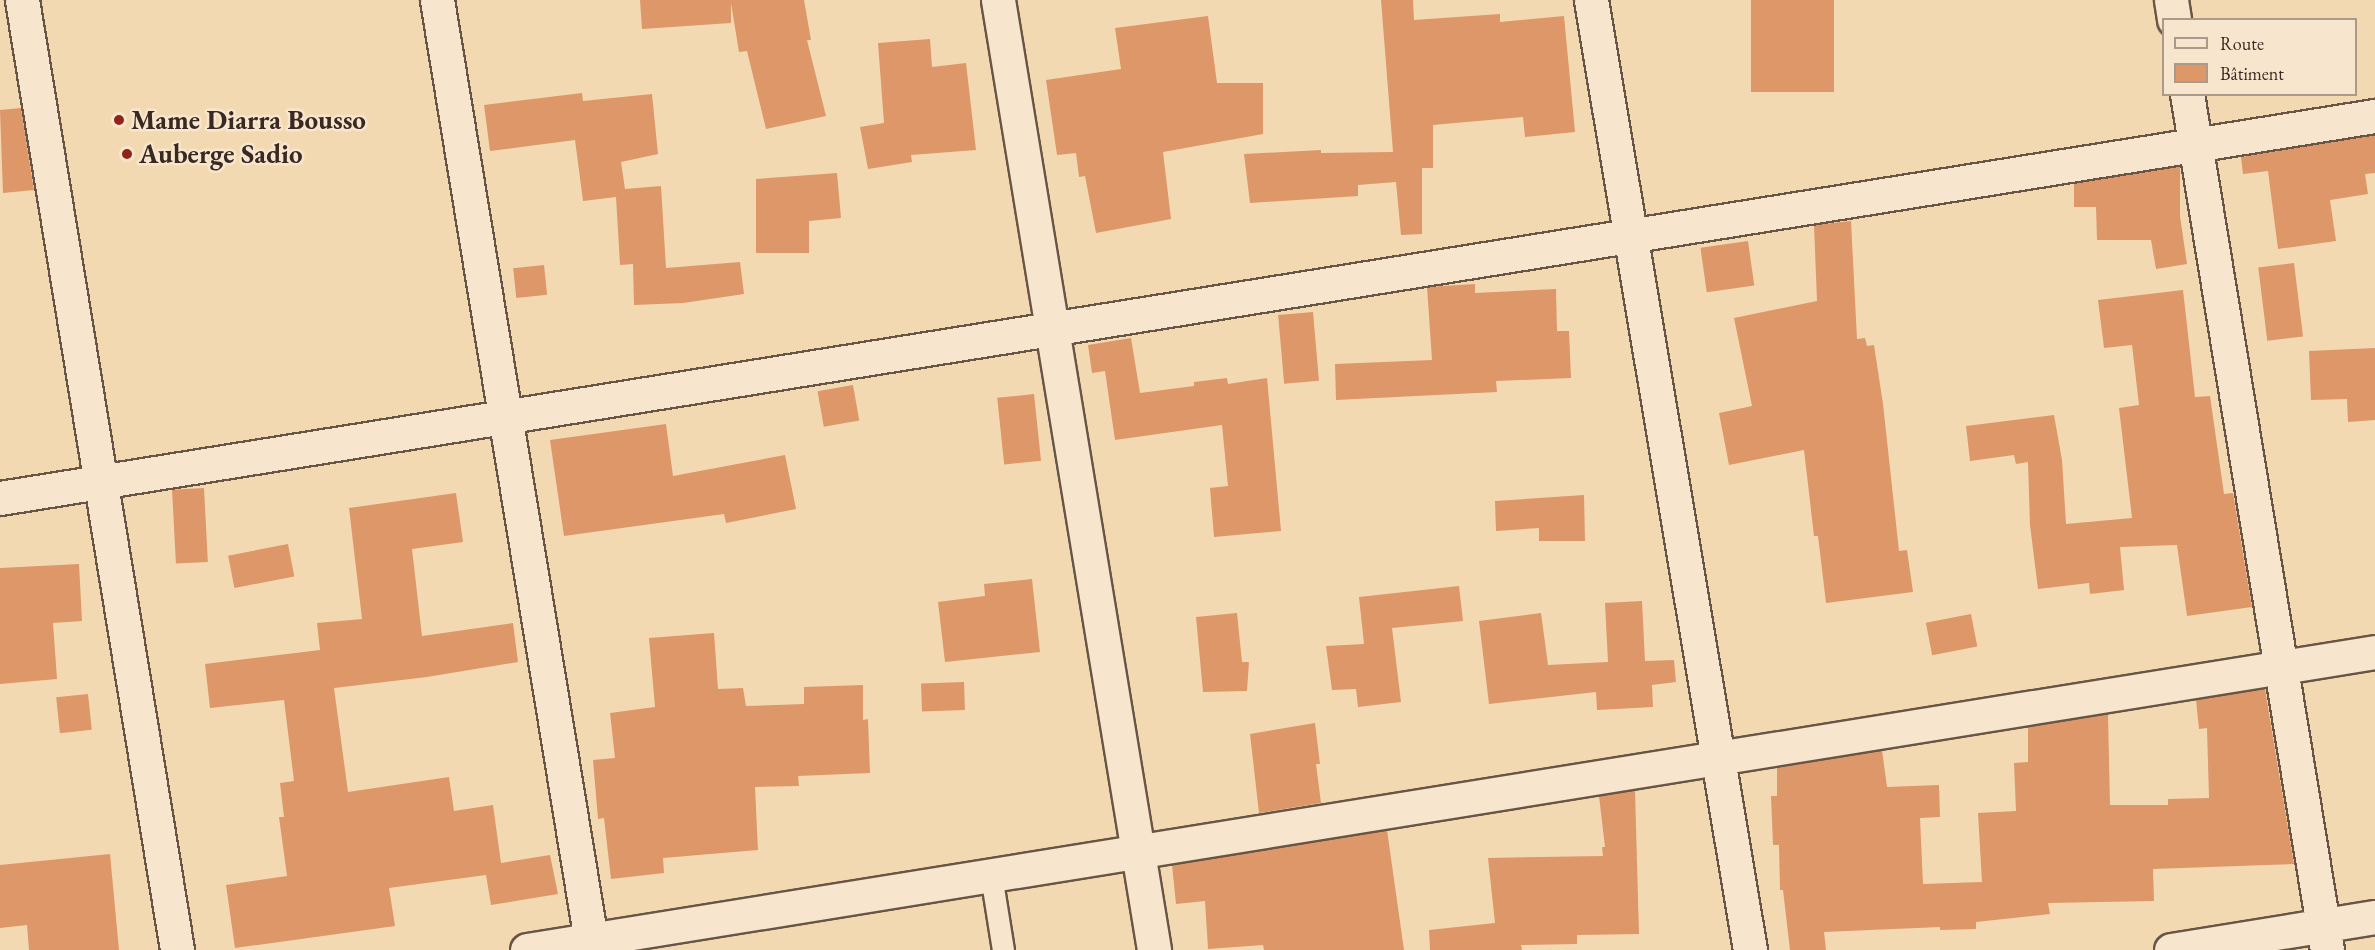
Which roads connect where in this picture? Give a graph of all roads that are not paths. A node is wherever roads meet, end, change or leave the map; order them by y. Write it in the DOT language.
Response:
graph roads {
  1 [pos="22,0"];
  2 [pos="437,0"];
  3 [pos="998,0"];
  4 [pos="1591,0"];
  5 [pos="2171,0"];
  6 [pos="2174,18"];
  7 [pos="2187,96"];
  8 [pos="2375,116"];
  9 [pos="2195,145"];
  10 [pos="1631,236"];
  11 [pos="1052,329"];
  12 [pos="505,417"];
  13 [pos="101,482"];
  14 [pos="0,498"];
  15 [pos="2375,652"];
  16 [pos="2281,667"];
  17 [pos="1718,758"];
  18 [pos="1138,852"];
  19 [pos="992,875"];
  20 [pos="2375,917"];
  21 [pos="2325,938"];
  22 [pos="591,940"];
  23 [pos="177,950"];
  24 [pos="526,950"];
  25 [pos="1004,950"];
  26 [pos="1154,950"];
  27 [pos="1750,950"];
  28 [pos="2171,950"];
  1 -- 13 [label="street"];
  2 -- 12 [label="street"];
  3 -- 11 [label="street"];
  4 -- 10 [label="street"];
  5 -- 6 [label="street"];
  7 -- 9 [label="street"];
  8 -- 9 [label="street"];
  9 -- 10 [label="street"];
  9 -- 16 [label="street"];
  10 -- 11 [label="street"];
  10 -- 17 [label="street"];
  11 -- 12 [label="street"];
  11 -- 18 [label="street"];
  12 -- 13 [label="street"];
  12 -- 22 [label="street"];
  13 -- 14 [label="street"];
  13 -- 23 [label="street"];
  15 -- 16 [label="street"];
  16 -- 17 [label="street"];
  16 -- 21 [label="street"];
  17 -- 18 [label="street"];
  17 -- 27 [label="street"];
  18 -- 19 [label="street"];
  18 -- 26 [label="street"];
  19 -- 22 [label="street"];
  19 -- 25 [label="lane"];
  20 -- 21 [label="street"];
  21 -- 28 [label="street"];
  22 -- 24 [label="street"];
}
